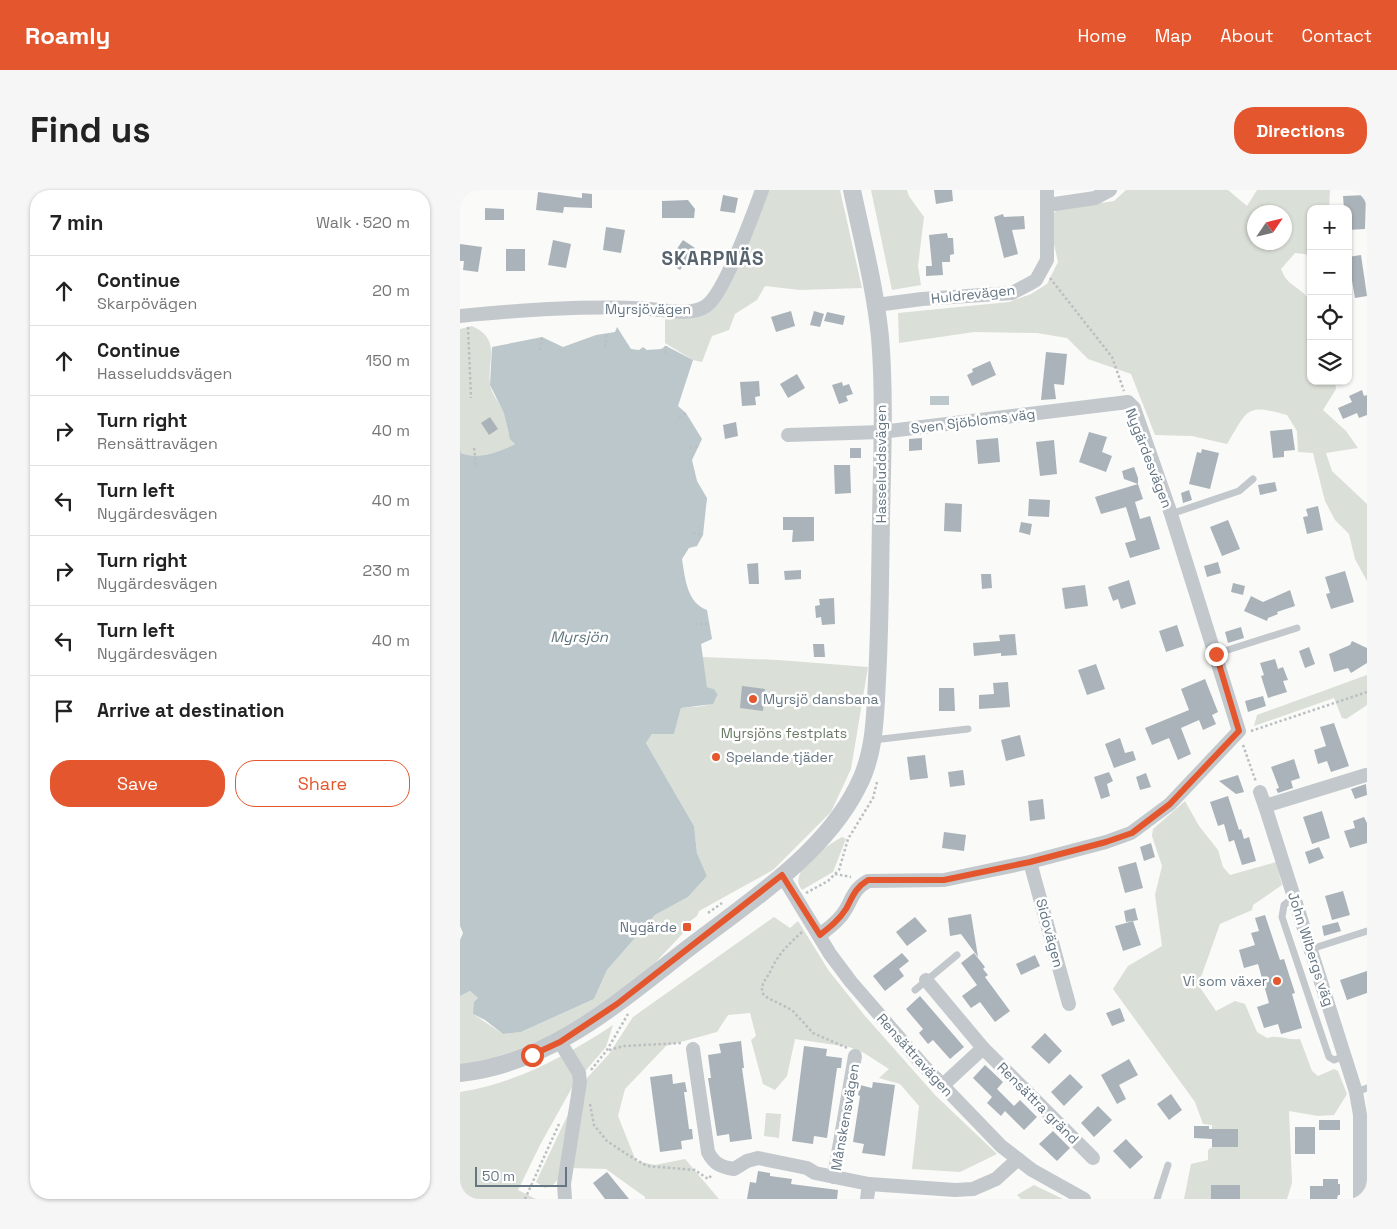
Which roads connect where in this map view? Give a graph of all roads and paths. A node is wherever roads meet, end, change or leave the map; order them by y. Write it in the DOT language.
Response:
graph roads {
  1 [pos="762,190"];
  2 [pos="852,190"];
  3 [pos="1047,190"];
  4 [pos="1110,190"];
  5 [pos="1048,205"];
  6 [pos="1043,269"];
  7 [pos="876,305"];
  8 [pos="464,315"];
  9 [pos="607,333"];
  10 [pos="542,337"];
  11 [pos="666,346"];
  12 [pos="604,347"];
  13 [pos="540,350"];
  14 [pos="665,353"];
  15 [pos="471,398"];
  16 [pos="1128,402"];
  17 [pos="686,413"];
  18 [pos="679,417"];
  19 [pos="881,432"];
  20 [pos="788,435"];
  21 [pos="700,446"];
  22 [pos="474,448"];
  23 [pos="690,448"];
  24 [pos="474,465"];
  25 [pos="1253,479"];
  26 [pos="1171,514"];
  27 [pos="693,533"];
  28 [pos="703,536"];
  29 [pos="695,624"];
  30 [pos="708,624"];
  31 [pos="1297,628"];
  32 [pos="1216,654"];
  33 [pos="1367,692"];
  34 [pos="968,729"];
  35 [pos="1240,733"];
  36 [pos="873,740"];
  37 [pos="1366,775"];
  38 [pos="1260,792"];
  39 [pos="1265,806"];
  40 [pos="1030,862"];
  41 [pos="782,875"];
  42 [pos="1294,897"];
  43 [pos="806,928"];
  44 [pos="1367,932"];
  45 [pos="820,935"];
  46 [pos="1313,954"];
  47 [pos="957,955"];
  48 [pos="1298,964"];
  49 [pos="926,980"];
  50 [pos="915,990"];
  51 [pos="1069,1004"];
  52 [pos="560,1042"];
  53 [pos="983,1048"];
  54 [pos="693,1049"];
  55 [pos="607,1050"];
  56 [pos="855,1056"];
  57 [pos="1346,1056"];
  58 [pos="460,1073"];
  59 [pos="580,1082"];
  60 [pos="942,1086"];
  61 [pos="1362,1090"];
  62 [pos="1093,1158"];
  63 [pos="1018,1159"];
  64 [pos="718,1165"];
  65 [pos="1168,1165"];
  66 [pos="834,1177"];
  67 [pos="869,1184"];
  68 [pos="565,1199"];
  69 [pos="867,1199"];
  70 [pos="1084,1199"];
  71 [pos="1156,1199"];
  72 [pos="1360,1199"];
  1 -- 8 [label="street, Myrsjövägen"];
  2 -- 7 [label="street, Hasseluddsvägen"];
  3 -- 5 [label="street"];
  4 -- 5 [label="street"];
  5 -- 6 [label="street"];
  6 -- 7 [label="street, Huldrevägen"];
  6 -- 16 [label="path"];
  7 -- 19 [label="street, Hasseluddsvägen"];
  8 -- 15 [label="path"];
  9 -- 12 [label="path"];
  10 -- 13 [label="path"];
  11 -- 14 [label="path"];
  16 -- 19 [label="street, Sven Sjöbloms väg"];
  16 -- 26 [label="street, Nygärdesvägen"];
  17 -- 18 [label="path"];
  19 -- 20 [label="street, Sven Sjöbloms väg"];
  19 -- 36 [label="street, Hasseluddsvägen"];
  21 -- 23 [label="path"];
  22 -- 24 [label="path"];
  25 -- 26 [label="lane, Nygärdesvägen"];
  26 -- 32 [label="street, Nygärdesvägen"];
  27 -- 28 [label="path"];
  29 -- 30 [label="path"];
  31 -- 32 [label="lane"];
  32 -- 35 [label="street, Nygärdesvägen"];
  33 -- 35 [label="path"];
  34 -- 36 [label="lane"];
  35 -- 38 [label="path"];
  35 -- 40 [label="street"];
  36 -- 41 [label="street, Hasseluddsvägen"];
  37 -- 39 [label="street"];
  38 -- 39 [label="street, John Wibergs väg"];
  39 -- 42 [label="street, John Wibergs väg"];
  40 -- 45 [label="street"];
  40 -- 51 [label="street, Sidovägen"];
  41 -- 45 [label="street, Rensättravägen"];
  41 -- 52 [label="street, Hasseluddsvägen"];
  42 -- 46 [label="street, John Wibergs väg"];
  42 -- 48 [label="lane"];
  43 -- 56 [label="path"];
  44 -- 46 [label="lane"];
  45 -- 60 [label="street, Rensättravägen"];
  46 -- 48 [label="lane"];
  46 -- 57 [label="street, John Wibergs väg"];
  47 -- 49 [label="lane"];
  48 -- 57 [label="lane"];
  49 -- 50 [label="lane"];
  49 -- 53 [label="street, Rensättra gränd"];
  52 -- 58 [label="street, Hasseluddsvägen"];
  52 -- 59 [label="street"];
  53 -- 60 [label="street"];
  53 -- 62 [label="street, Rensättra gränd"];
  54 -- 55 [label="path"];
  54 -- 64 [label="street"];
  56 -- 66 [label="street, Månskensvägen"];
  57 -- 61 [label="street, John Wibergs väg"];
  59 -- 64 [label="path"];
  59 -- 68 [label="street"];
  60 -- 63 [label="street, Rensättravägen"];
  61 -- 72 [label="street, John Wibergs väg"];
  63 -- 67 [label="street, Månskensvägen"];
  63 -- 70 [label="street, Rensättravägen"];
  64 -- 66 [label="street, Månskensvägen"];
  65 -- 71 [label="lane"];
  66 -- 67 [label="street, Månskensvägen"];
  67 -- 69 [label="street"];
}
